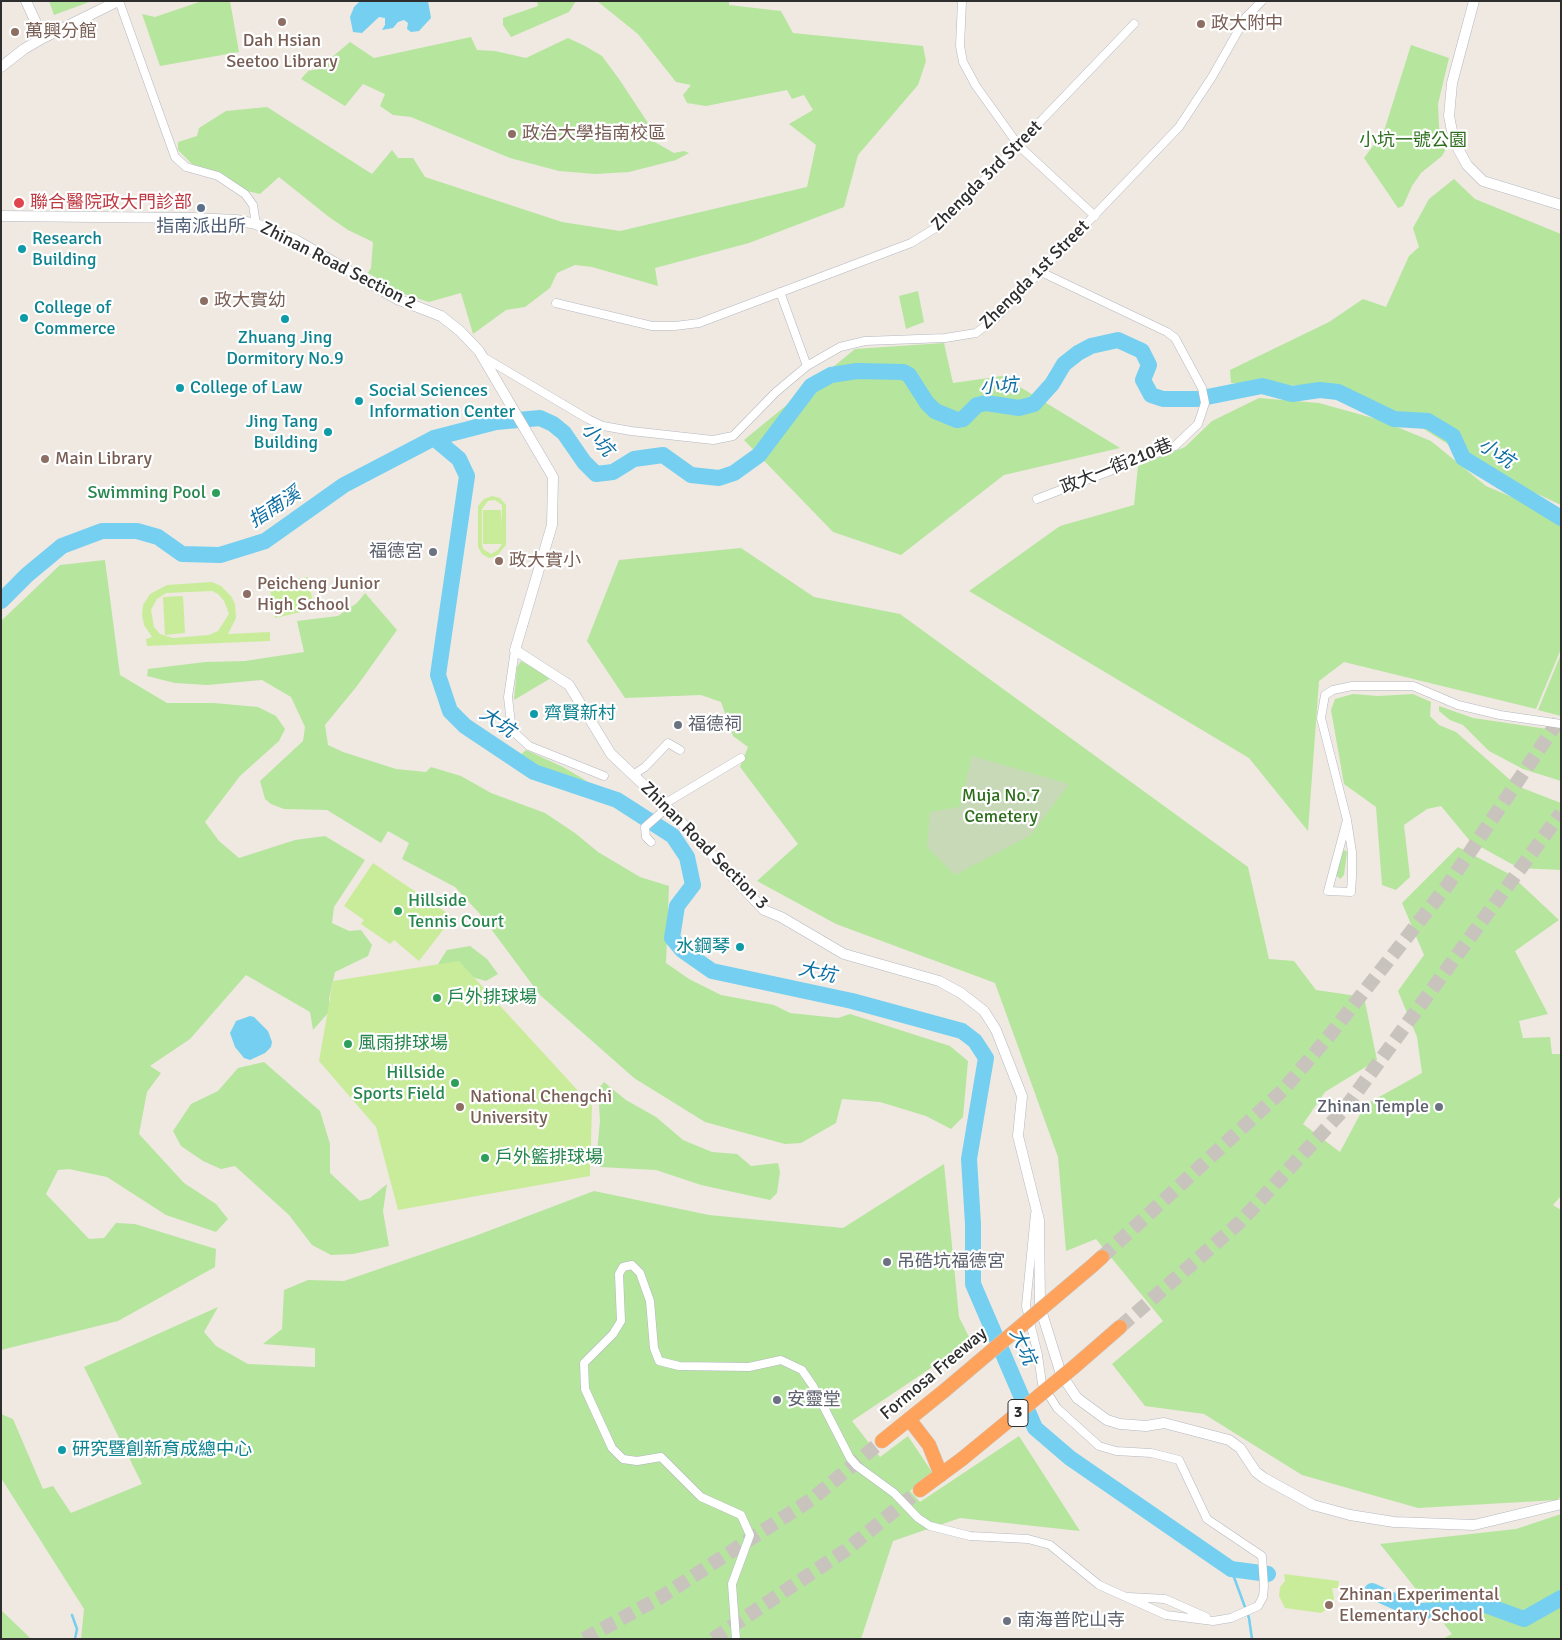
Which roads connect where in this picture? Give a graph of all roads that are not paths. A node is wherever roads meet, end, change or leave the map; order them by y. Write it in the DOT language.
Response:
graph roads {
  1 [pos="26,1"];
  2 [pos="118,1"];
  3 [pos="962,1"];
  4 [pos="1262,1"];
  5 [pos="1474,1"];
  6 [pos="1134,24"];
  7 [pos="42,38"];
  8 [pos="1,67"];
  9 [pos="1018,146"];
  10 [pos="1561,205"];
  11 [pos="1,216"];
  12 [pos="1095,216"];
  13 [pos="256,224"];
  14 [pos="1040,272"];
  15 [pos="780,292"];
  16 [pos="556,303"];
  17 [pos="485,358"];
  18 [pos="807,366"];
  19 [pos="1037,499"];
  20 [pos="515,650"];
  21 [pos="1561,724"];
  22 [pos="680,750"];
  23 [pos="741,758"];
  24 [pos="633,775"];
  25 [pos="604,776"];
  26 [pos="662,808"];
  27 [pos="1346,820"];
  28 [pos="651,842"];
  29 [pos="1035,1203"];
  30 [pos="1097,1262"];
  31 [pos="1120,1326"];
  32 [pos="909,1419"];
  33 [pos="882,1441"];
  34 [pos="941,1475"];
  35 [pos="920,1490"];
  36 [pos="1561,1504"];
  37 [pos="1129,1597"];
  38 [pos="1213,1620"];
  39 [pos="736,1639"];
  1 -- 7 [label="street"];
  2 -- 7 [label="street"];
  2 -- 13 [label="street"];
  3 -- 9 [label="street"];
  4 -- 12 [label="street, Zhengda 1st Street"];
  5 -- 10 [label="street"];
  6 -- 9 [label="street, Zhengda 3rd Street"];
  7 -- 8 [label="street"];
  9 -- 12 [label="street"];
  9 -- 15 [label="street, Zhengda 3rd Street"];
  11 -- 13 [label="street, Zhinan Road Section 2"];
  12 -- 14 [label="street, Zhengda 1st Street"];
  13 -- 17 [label="street, Zhinan Road Section 2"];
  14 -- 18 [label="street, Zhengda 1st Street"];
  14 -- 19 [label="street, 政大一街210巷"];
  15 -- 16 [label="street, Zhengda 3rd Street"];
  15 -- 18 [label="street"];
  17 -- 18 [label="street, Zhengda 1st Street"];
  17 -- 20 [label="street, Zhinan Road Section 2"];
  20 -- 24 [label="street, Zhinan Road Section 3"];
  20 -- 25 [label="street"];
  21 -- 27 [label="street"];
  22 -- 24 [label="street"];
  23 -- 26 [label="street"];
  24 -- 26 [label="street, Zhinan Road Section 3"];
  26 -- 28 [label="street"];
  26 -- 29 [label="street, Zhinan Road Section 3"];
  27 -- 27 [label="street"];
  29 -- 36 [label="street, Zhinan Road Section 3"];
  29 -- 38 [label="street"];
  30 -- 32 [label="highway, Formosa Freeway, bridge"];
  31 -- 34 [label="highway, 3, bridge"];
  32 -- 33 [label="highway, Formosa Freeway"];
  32 -- 34 [label="highway"];
  34 -- 35 [label="highway, 3"];
  37 -- 38 [label="street"];
  37 -- 38 [label="street"];
  37 -- 39 [label="street"];
}
